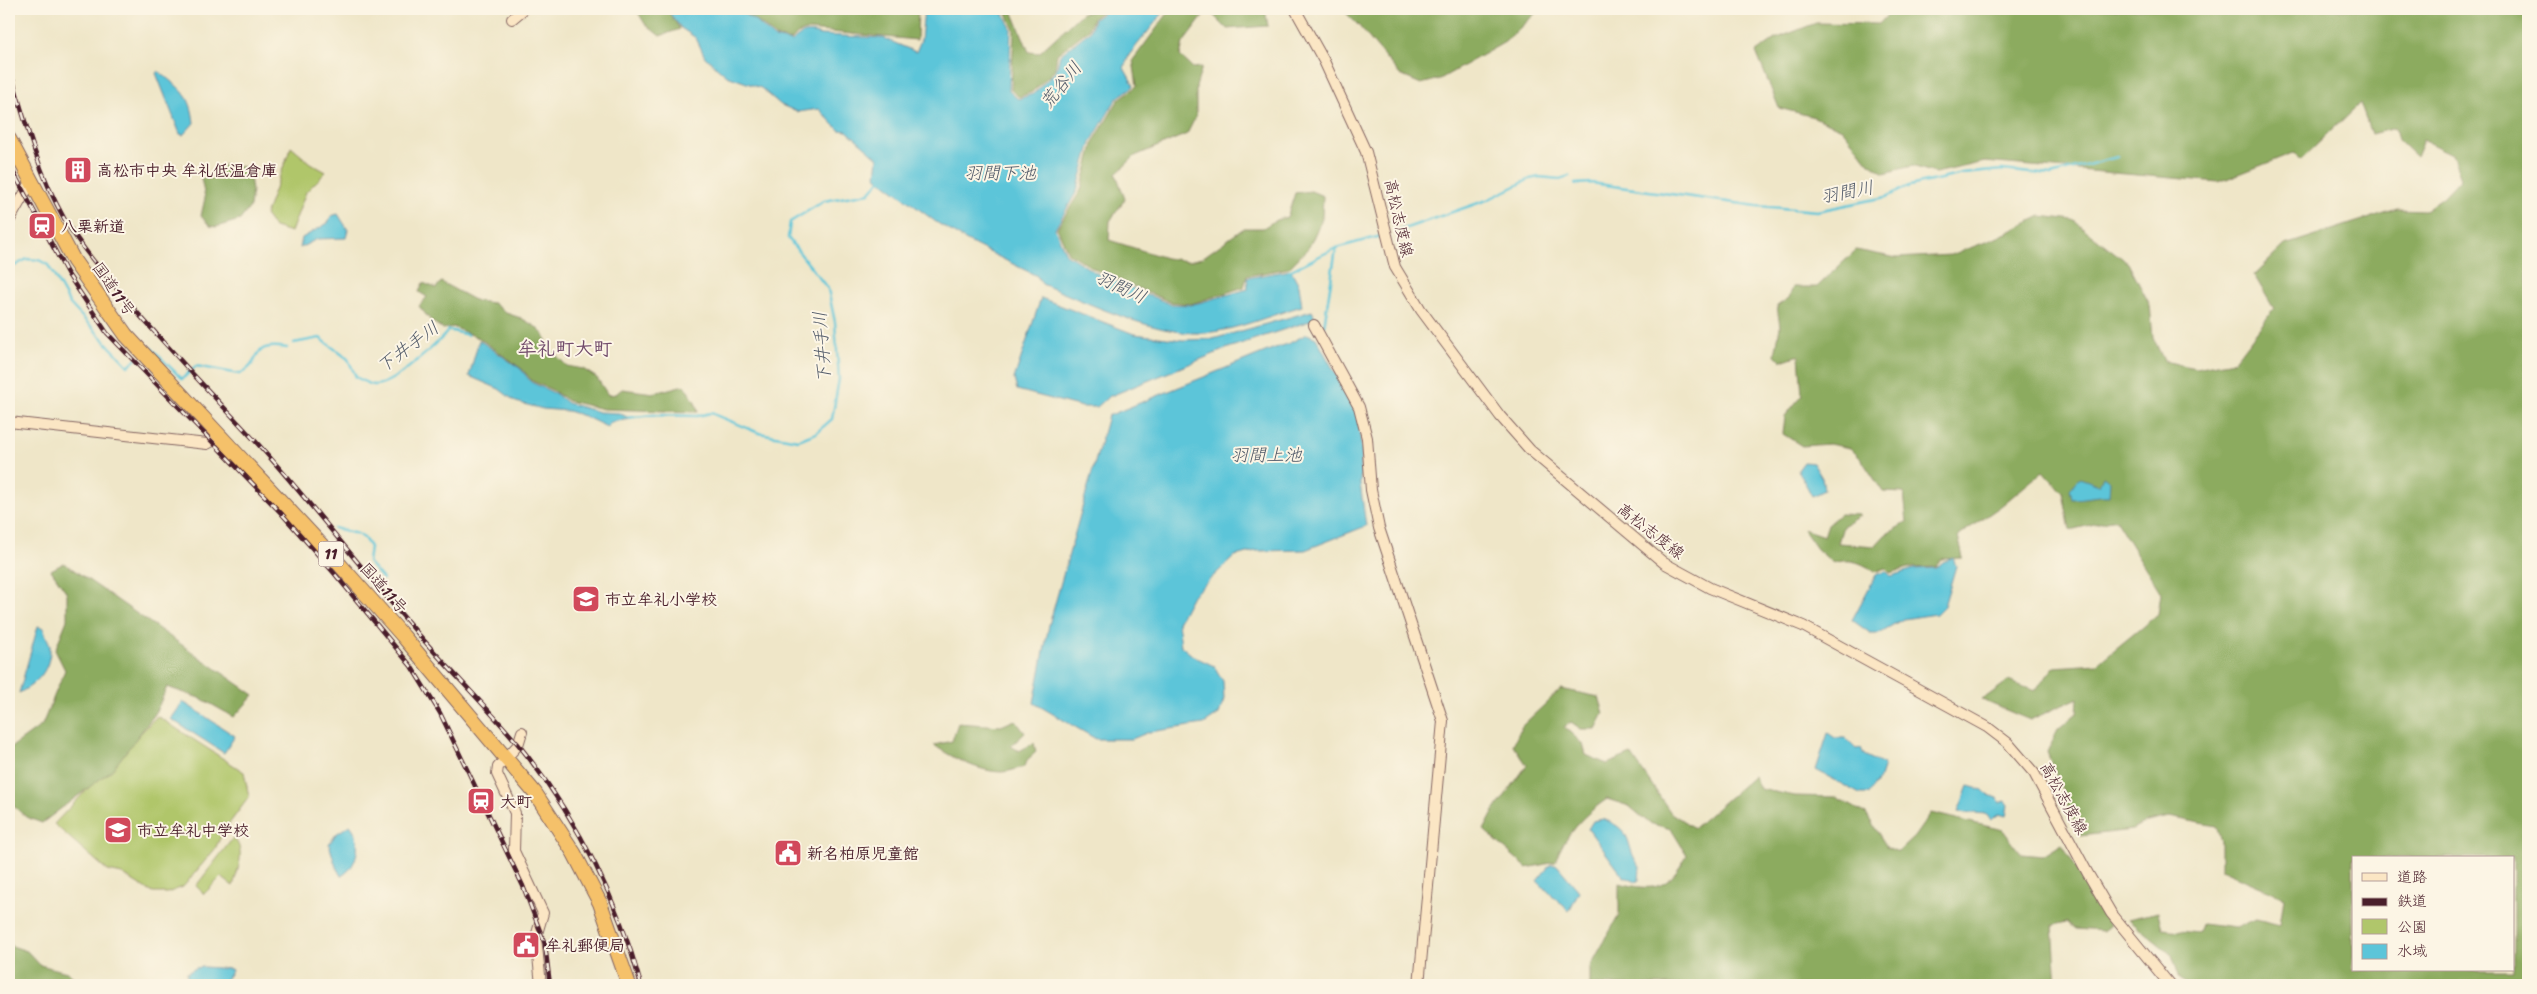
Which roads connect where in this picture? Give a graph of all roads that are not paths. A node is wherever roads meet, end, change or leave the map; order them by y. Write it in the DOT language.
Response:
graph roads {
  1 [pos="524,9"];
  2 [pos="1295,9"];
  3 [pos="512,19"];
  4 [pos="9,139"];
  5 [pos="31,182"];
  6 [pos="9,221"];
  7 [pos="1314,326"];
  8 [pos="9,422"];
  9 [pos="222,436"];
  10 [pos="522,732"];
  11 [pos="506,757"];
  12 [pos="541,985"];
  13 [pos="628,985"];
  14 [pos="1419,985"];
  15 [pos="2170,985"];
  1 -- 3 [label="main road"];
  2 -- 15 [label="main road, 高松志度線"];
  4 -- 5 [label="highway, 国道11号 / 11"];
  5 -- 6 [label="main road"];
  5 -- 9 [label="highway, 国道11号 / 11"];
  7 -- 14 [label="main road"];
  8 -- 9 [label="main road"];
  9 -- 11 [label="highway, 国道11号 / 11"];
  10 -- 11 [label="main road"];
  11 -- 12 [label="main road"];
  11 -- 13 [label="highway, 国道11号 / 11"];
}
